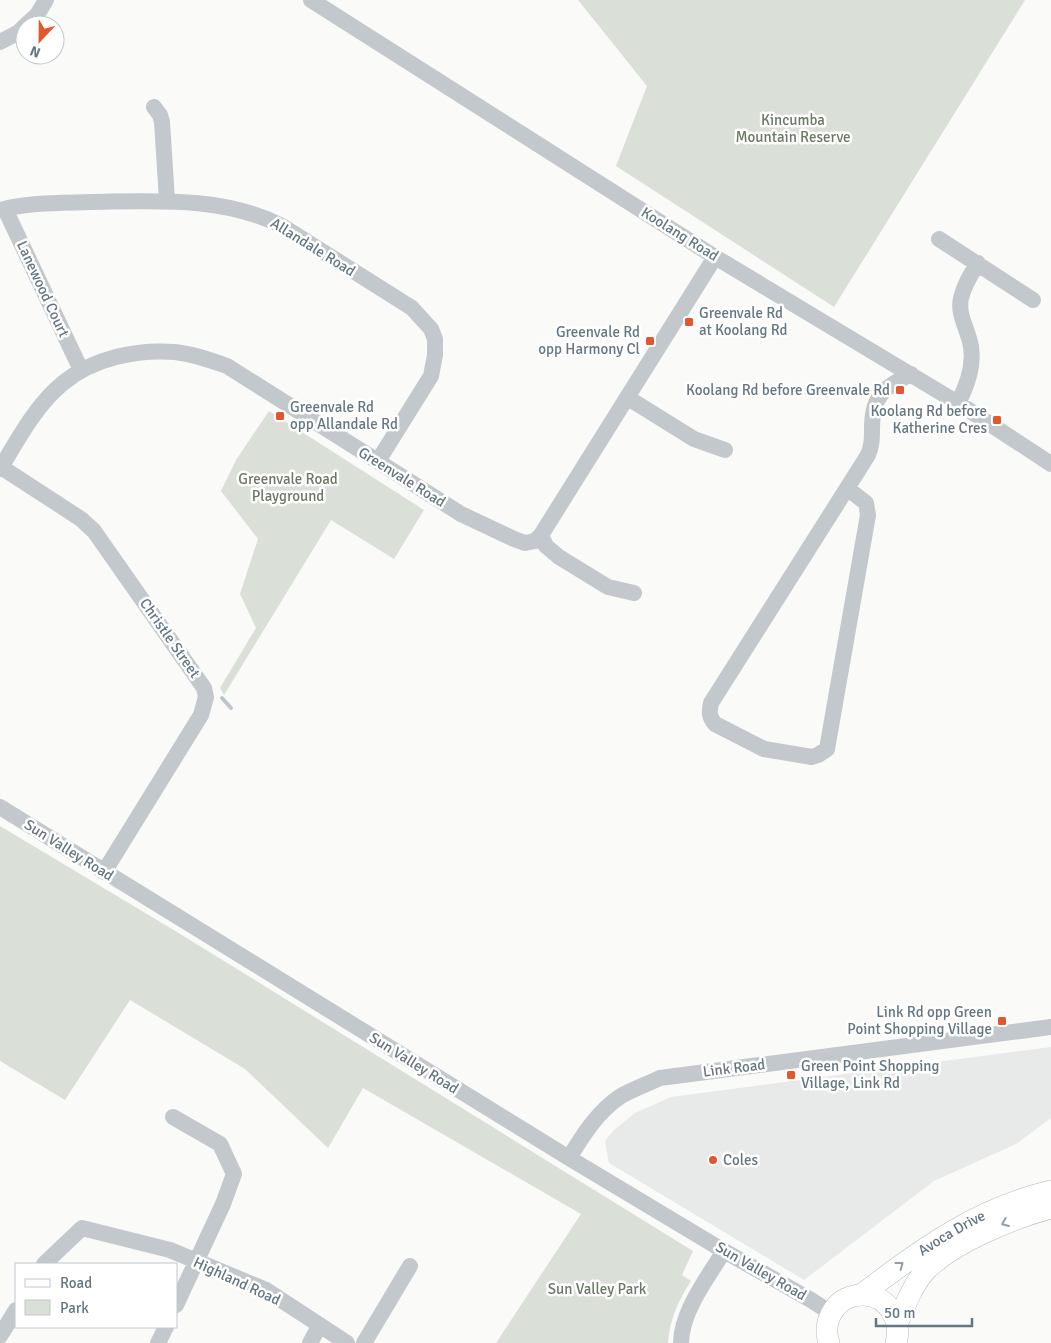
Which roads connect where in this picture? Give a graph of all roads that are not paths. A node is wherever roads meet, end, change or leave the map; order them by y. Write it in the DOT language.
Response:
graph roads {
  1 [pos="46,0"];
  2 [pos="311,0"];
  3 [pos="36,15"];
  4 [pos="15,34"];
  5 [pos="0,42"];
  6 [pos="154,107"];
  7 [pos="167,200"];
  8 [pos="3,209"];
  9 [pos="939,239"];
  10 [pos="715,257"];
  11 [pos="978,263"];
  12 [pos="1033,300"];
  13 [pos="82,370"];
  14 [pos="910,374"];
  15 [pos="628,398"];
  16 [pos="958,403"];
  17 [pos="725,450"];
  18 [pos="378,461"];
  19 [pos="1051,464"];
  20 [pos="1,468"];
  21 [pos="848,489"];
  22 [pos="541,534"];
  23 [pos="634,593"];
  24 [pos="0,807"];
  25 [pos="104,872"];
  26 [pos="1051,1027"];
  27 [pos="173,1117"];
  28 [pos="569,1158"];
  29 [pos="1051,1191"];
  30 [pos="1051,1208"];
  31 [pos="724,1251"];
  32 [pos="197,1261"];
  33 [pos="45,1263"];
  34 [pos="410,1266"];
  35 [pos="861,1294"];
  36 [pos="178,1301"];
  37 [pos="15,1312"];
  38 [pos="831,1313"];
  39 [pos="898,1322"];
  40 [pos="320,1326"];
  41 [pos="166,1328"];
  42 [pos="0,1336"];
  43 [pos="827,1341"];
  44 [pos="158,1343"];
  45 [pos="310,1343"];
  46 [pos="347,1343"];
  47 [pos="364,1343"];
  48 [pos="680,1343"];
  49 [pos="896,1343"];
  1 -- 3 [label="street"];
  2 -- 10 [label="street, Koolang Road"];
  4 -- 5 [label="street"];
  6 -- 7 [label="street"];
  7 -- 8 [label="street, Allandale Road"];
  7 -- 18 [label="street, Allandale Road"];
  8 -- 13 [label="street, Lanewood Court"];
  9 -- 11 [label="street"];
  10 -- 14 [label="street, Koolang Road"];
  10 -- 15 [label="street"];
  11 -- 12 [label="street"];
  11 -- 16 [label="street"];
  13 -- 18 [label="street, Greenvale Road"];
  13 -- 20 [label="street, Greenvale Road"];
  14 -- 16 [label="street, Koolang Road"];
  14 -- 21 [label="street"];
  15 -- 17 [label="street"];
  15 -- 22 [label="street"];
  16 -- 19 [label="street, Koolang Road"];
  18 -- 22 [label="street, Greenvale Road"];
  20 -- 25 [label="street, Christle Street"];
  21 -- 21 [label="street"];
  22 -- 23 [label="street"];
  24 -- 25 [label="street, Sun Valley Road"];
  25 -- 28 [label="street, Sun Valley Road"];
  26 -- 28 [label="street, Link Road"];
  27 -- 32 [label="street"];
  28 -- 31 [label="street, Sun Valley Road"];
  35 -- 29 [label="main road, Avoca Drive, one-way"];
  30 -- 39 [label="main road, Avoca Drive, one-way"];
  31 -- 38 [label="street, Sun Valley Road"];
  31 -- 48 [label="street"];
  32 -- 33 [label="street, Highland Road"];
  32 -- 36 [label="street"];
  32 -- 40 [label="street, Highland Road"];
  34 -- 47 [label="street"];
  35 -- 38 [label="main road, Avoca Drive"];
  35 -- 39 [label="main road"];
  37 -- 42 [label="street"];
  38 -- 43 [label="main road"];
  39 -- 49 [label="main road, Avoca Drive"];
  40 -- 45 [label="street"];
  40 -- 46 [label="street, Highland Road"];
  41 -- 44 [label="street"];
}
